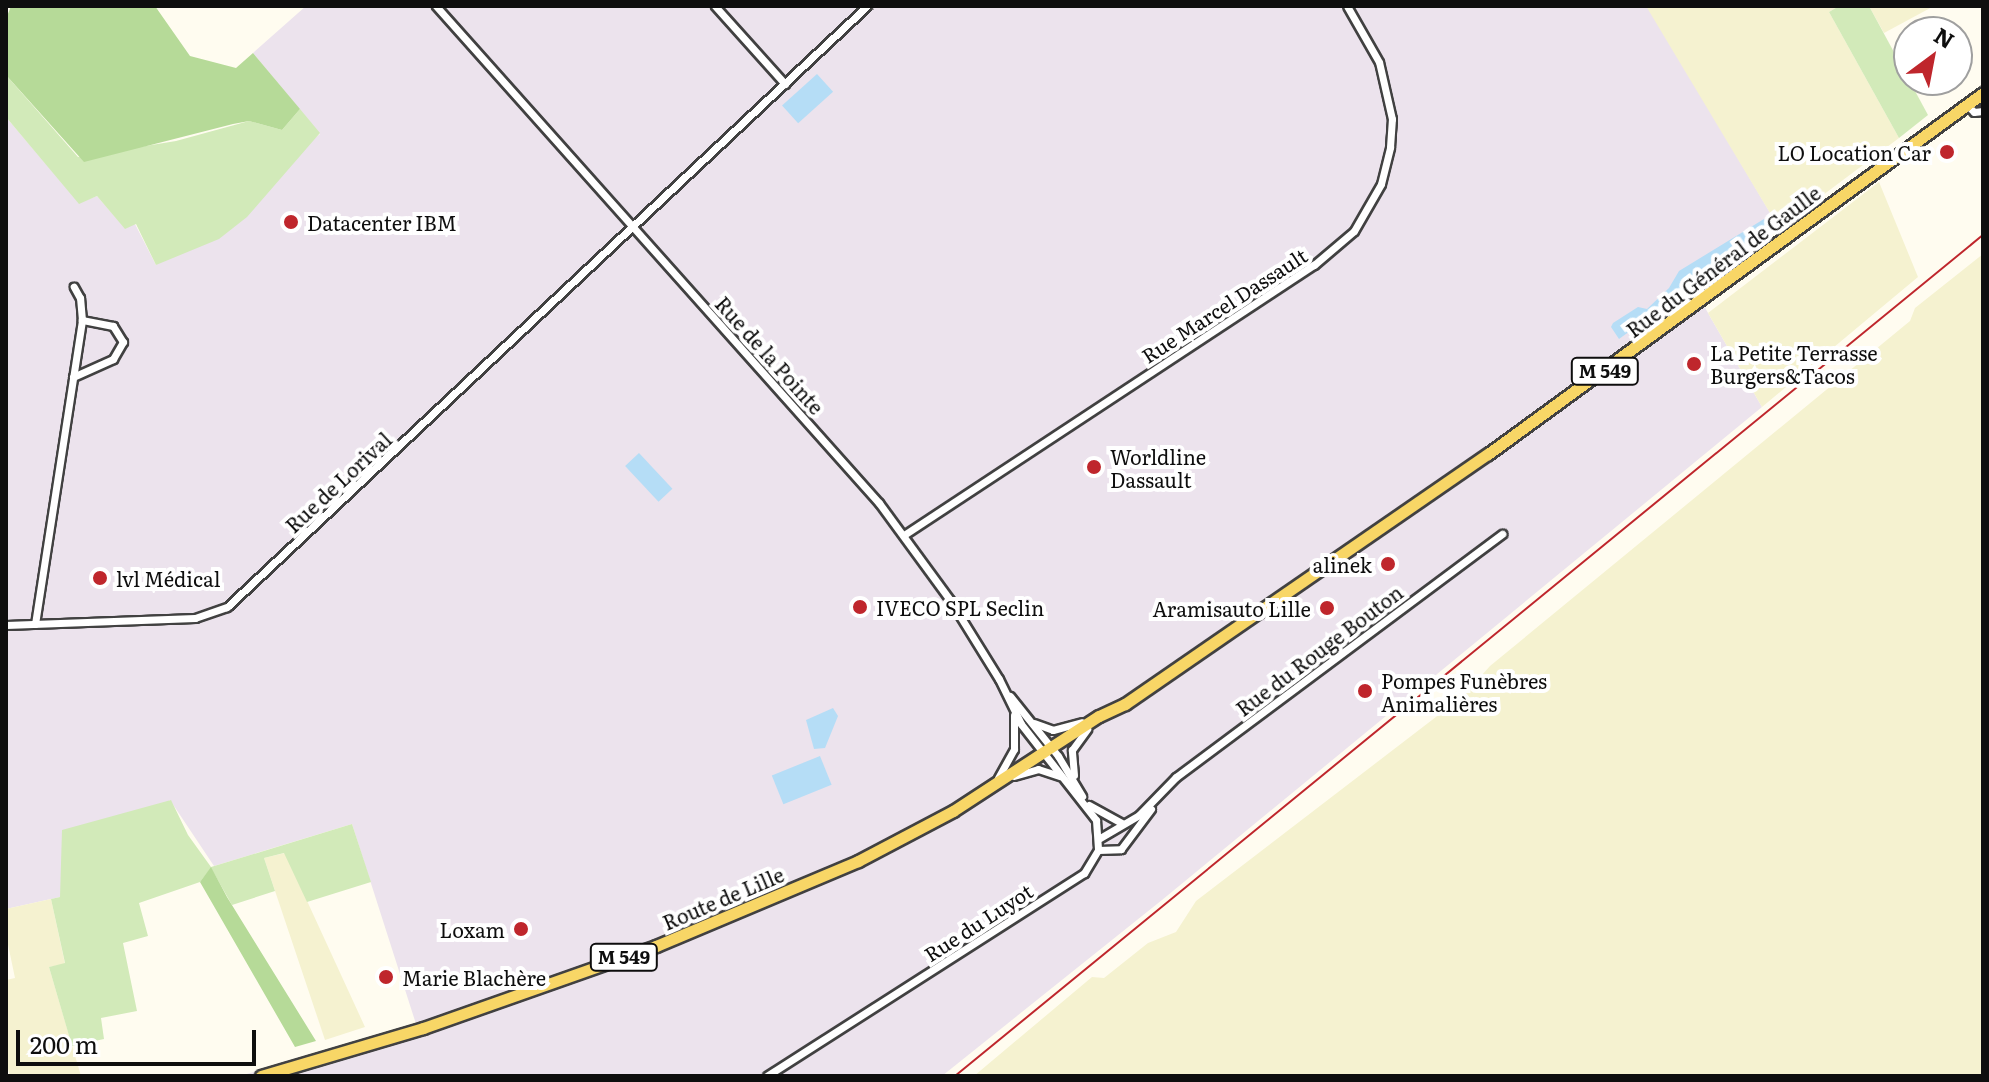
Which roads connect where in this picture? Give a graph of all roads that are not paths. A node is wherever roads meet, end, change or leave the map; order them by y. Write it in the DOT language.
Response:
graph roads {
  1 [pos="436,6"];
  2 [pos="715,6"];
  3 [pos="867,6"];
  4 [pos="1347,6"];
  5 [pos="785,84"];
  6 [pos="1983,93"];
  7 [pos="1966,104"];
  8 [pos="1983,111"];
  9 [pos="633,226"];
  10 [pos="74,287"];
  11 [pos="82,320"];
  12 [pos="73,377"];
  13 [pos="1502,534"];
  14 [pos="904,535"];
  15 [pos="35,624"];
  16 [pos="6,625"];
  17 [pos="1002,684"];
  18 [pos="1014,713"];
  19 [pos="1025,715"];
  20 [pos="1099,716"];
  21 [pos="1047,750"];
  22 [pos="1062,778"];
  23 [pos="1074,779"];
  24 [pos="991,787"];
  25 [pos="1159,796"];
  26 [pos="1084,801"];
  27 [pos="1122,823"];
  28 [pos="1100,838"];
  29 [pos="1126,844"];
  30 [pos="1098,850"];
  31 [pos="261,1076"];
  32 [pos="767,1076"];
  1 -- 9 [label="street, Rue de la Pointe"];
  2 -- 5 [label="street"];
  3 -- 5 [label="street"];
  4 -- 14 [label="street, Rue Marcel Dassault"];
  5 -- 9 [label="street"];
  6 -- 7 [label="main road, Rue du Général de Gaulle / M 549"];
  7 -- 8 [label="street"];
  7 -- 20 [label="main road, Rue du Général de Gaulle / M 549"];
  9 -- 14 [label="street, Rue de la Pointe"];
  9 -- 15 [label="street, Rue de Lorival"];
  10 -- 11 [label="street"];
  11 -- 12 [label="street"];
  11 -- 12 [label="street"];
  12 -- 15 [label="street"];
  13 -- 25 [label="street, Rue du Rouge Bouton"];
  14 -- 17 [label="street, Rue de la Pointe"];
  15 -- 16 [label="street, Rue de Lorival"];
  17 -- 18 [label="street, Rue de la Pointe"];
  17 -- 19 [label="street"];
  18 -- 21 [label="street, Rue de la Pointe"];
  18 -- 24 [label="street"];
  19 -- 20 [label="street"];
  19 -- 21 [label="street"];
  20 -- 21 [label="main road, Rue du Général de Gaulle / M 549"];
  20 -- 23 [label="street"];
  21 -- 22 [label="street"];
  21 -- 23 [label="street"];
  21 -- 24 [label="main road, Route de Lille / M 549"];
  22 -- 24 [label="street"];
  22 -- 26 [label="street"];
  23 -- 26 [label="street"];
  24 -- 31 [label="main road, Route de Lille / M 549"];
  25 -- 27 [label="street, Rue du Rouge Bouton"];
  25 -- 29 [label="street, Rue du Rouge Bouton"];
  26 -- 27 [label="street"];
  26 -- 28 [label="street"];
  27 -- 28 [label="street, Rue du Rouge Bouton"];
  27 -- 29 [label="street"];
  28 -- 30 [label="street, Rue du Luyot"];
  29 -- 30 [label="street"];
  30 -- 32 [label="street, Rue du Luyot"];
}
